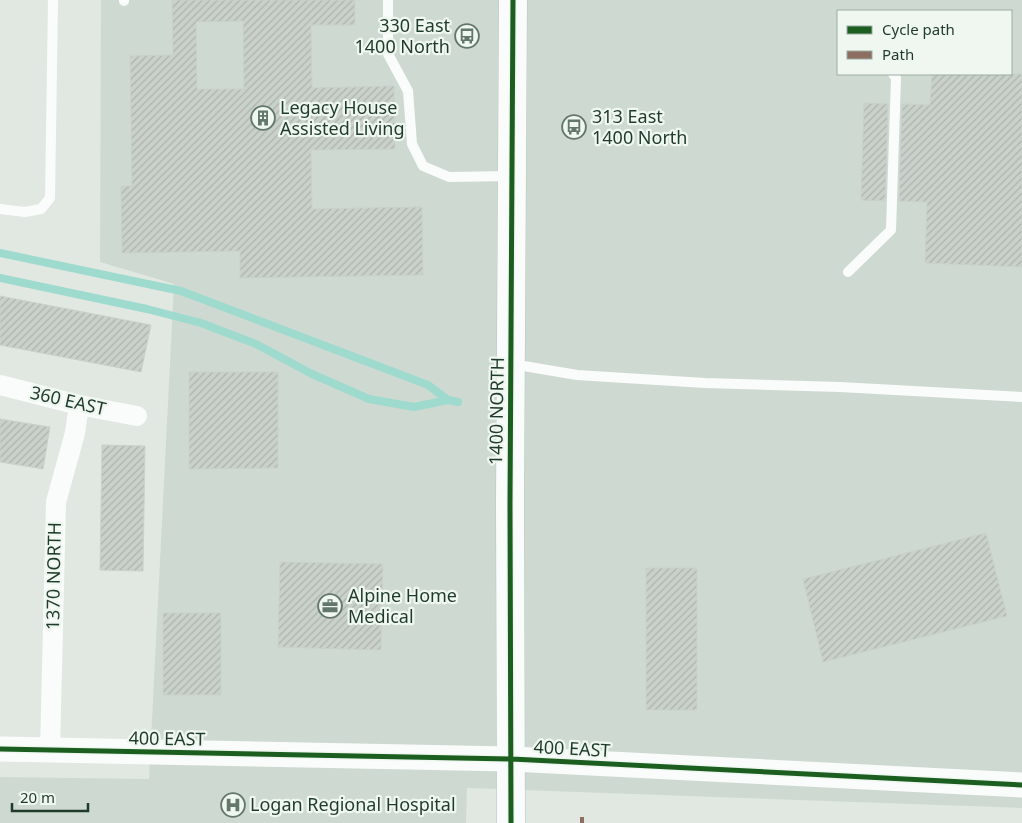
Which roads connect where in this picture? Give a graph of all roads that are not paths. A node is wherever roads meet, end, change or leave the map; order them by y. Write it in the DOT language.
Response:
graph roads {
  1 [pos="53,0"];
  2 [pos="388,0"];
  3 [pos="513,0"];
  4 [pos="894,75"];
  5 [pos="512,176"];
  6 [pos="0,209"];
  7 [pos="848,272"];
  8 [pos="511,364"];
  9 [pos="0,385"];
  10 [pos="1022,397"];
  11 [pos="79,404"];
  12 [pos="137,416"];
  13 [pos="0,749"];
  14 [pos="50,751"];
  15 [pos="512,759"];
  16 [pos="1022,785"];
  17 [pos="511,823"];
  1 -- 6 [label="lane"];
  2 -- 5 [label="lane"];
  3 -- 5 [label="main road, 1400 NORTH"];
  4 -- 7 [label="lane"];
  5 -- 8 [label="main road, 1400 NORTH"];
  8 -- 10 [label="lane"];
  8 -- 15 [label="main road, 1400 NORTH"];
  9 -- 11 [label="street, 360 EAST"];
  11 -- 12 [label="street, 360 EAST"];
  11 -- 14 [label="street, 1370 NORTH"];
  13 -- 14 [label="street, 400 EAST"];
  14 -- 15 [label="street, 400 EAST"];
  15 -- 16 [label="street, 400 EAST"];
  15 -- 17 [label="main road, 1400 NORTH"];
}
